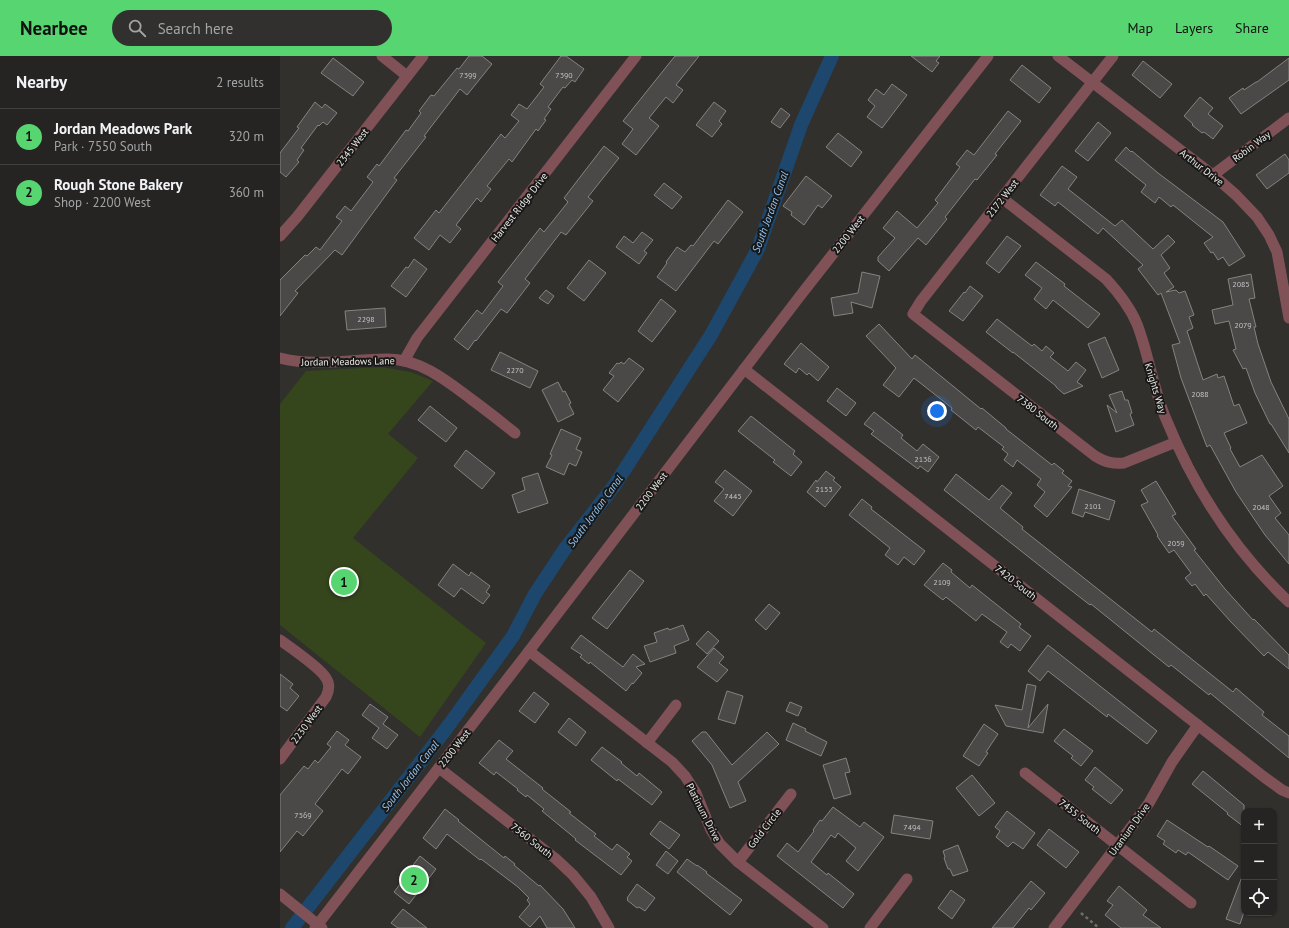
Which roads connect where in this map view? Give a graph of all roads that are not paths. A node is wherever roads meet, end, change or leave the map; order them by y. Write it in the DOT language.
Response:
graph roads {
  1 [pos="382,56"];
  2 [pos="423,56"];
  3 [pos="636,56"];
  4 [pos="988,56"];
  5 [pos="1058,56"];
  6 [pos="1113,56"];
  7 [pos="407,76"];
  8 [pos="1093,83"];
  9 [pos="1289,118"];
  10 [pos="1213,175"];
  11 [pos="1002,198"];
  12 [pos="280,236"];
  13 [pos="913,314"];
  14 [pos="1289,318"];
  15 [pos="280,358"];
  16 [pos="404,361"];
  17 [pos="744,369"];
  18 [pos="515,433"];
  19 [pos="1176,442"];
  20 [pos="1289,602"];
  21 [pos="280,640"];
  22 [pos="529,651"];
  23 [pos="676,705"];
  24 [pos="1198,725"];
  25 [pos="647,743"];
  26 [pos="280,759"];
  27 [pos="438,768"];
  28 [pos="1025,773"];
  29 [pos="1289,793"];
  30 [pos="791,794"];
  31 [pos="1117,846"];
  32 [pos="738,862"];
  33 [pos="907,879"];
  34 [pos="280,894"];
  35 [pos="1191,903"];
  36 [pos="318,927"];
  37 [pos="609,928"];
  38 [pos="823,928"];
  39 [pos="870,928"];
  40 [pos="1054,928"];
  1 -- 7 [label="street"];
  2 -- 7 [label="street, 2345 West"];
  3 -- 16 [label="street, Harvest Ridge Drive"];
  4 -- 17 [label="street, 2200 West"];
  5 -- 8 [label="street, Arthur Drive"];
  6 -- 8 [label="street, 2172 West"];
  7 -- 12 [label="street, 2345 West"];
  8 -- 10 [label="street, Arthur Drive"];
  8 -- 11 [label="street, 2172 West"];
  9 -- 10 [label="street, Robin Way"];
  10 -- 14 [label="street, Arthur Drive"];
  11 -- 13 [label="street, 2172 West"];
  11 -- 19 [label="street, Knights Way"];
  13 -- 19 [label="street, 7380 South"];
  15 -- 16 [label="street, Jordan Meadows Lane"];
  16 -- 18 [label="street, Jordan Meadows Lane"];
  17 -- 22 [label="street, 2200 West"];
  17 -- 24 [label="street, 7420 South"];
  19 -- 20 [label="street, Knights Way"];
  21 -- 26 [label="street, 2230 West"];
  22 -- 25 [label="street, Platinum Drive"];
  22 -- 27 [label="street, 2200 West"];
  23 -- 25 [label="street"];
  24 -- 29 [label="street, 7420 South"];
  24 -- 31 [label="street, Uranium Drive"];
  25 -- 32 [label="street, Platinum Drive"];
  27 -- 36 [label="street, 2200 West"];
  27 -- 37 [label="street, 7560 South"];
  28 -- 31 [label="street, 7455 South"];
  30 -- 32 [label="street, Gold Circle"];
  31 -- 35 [label="street, 7455 South"];
  31 -- 40 [label="street, Uranium Drive"];
  32 -- 38 [label="street, Platinum Drive"];
  33 -- 39 [label="street"];
  34 -- 36 [label="street"];
}
